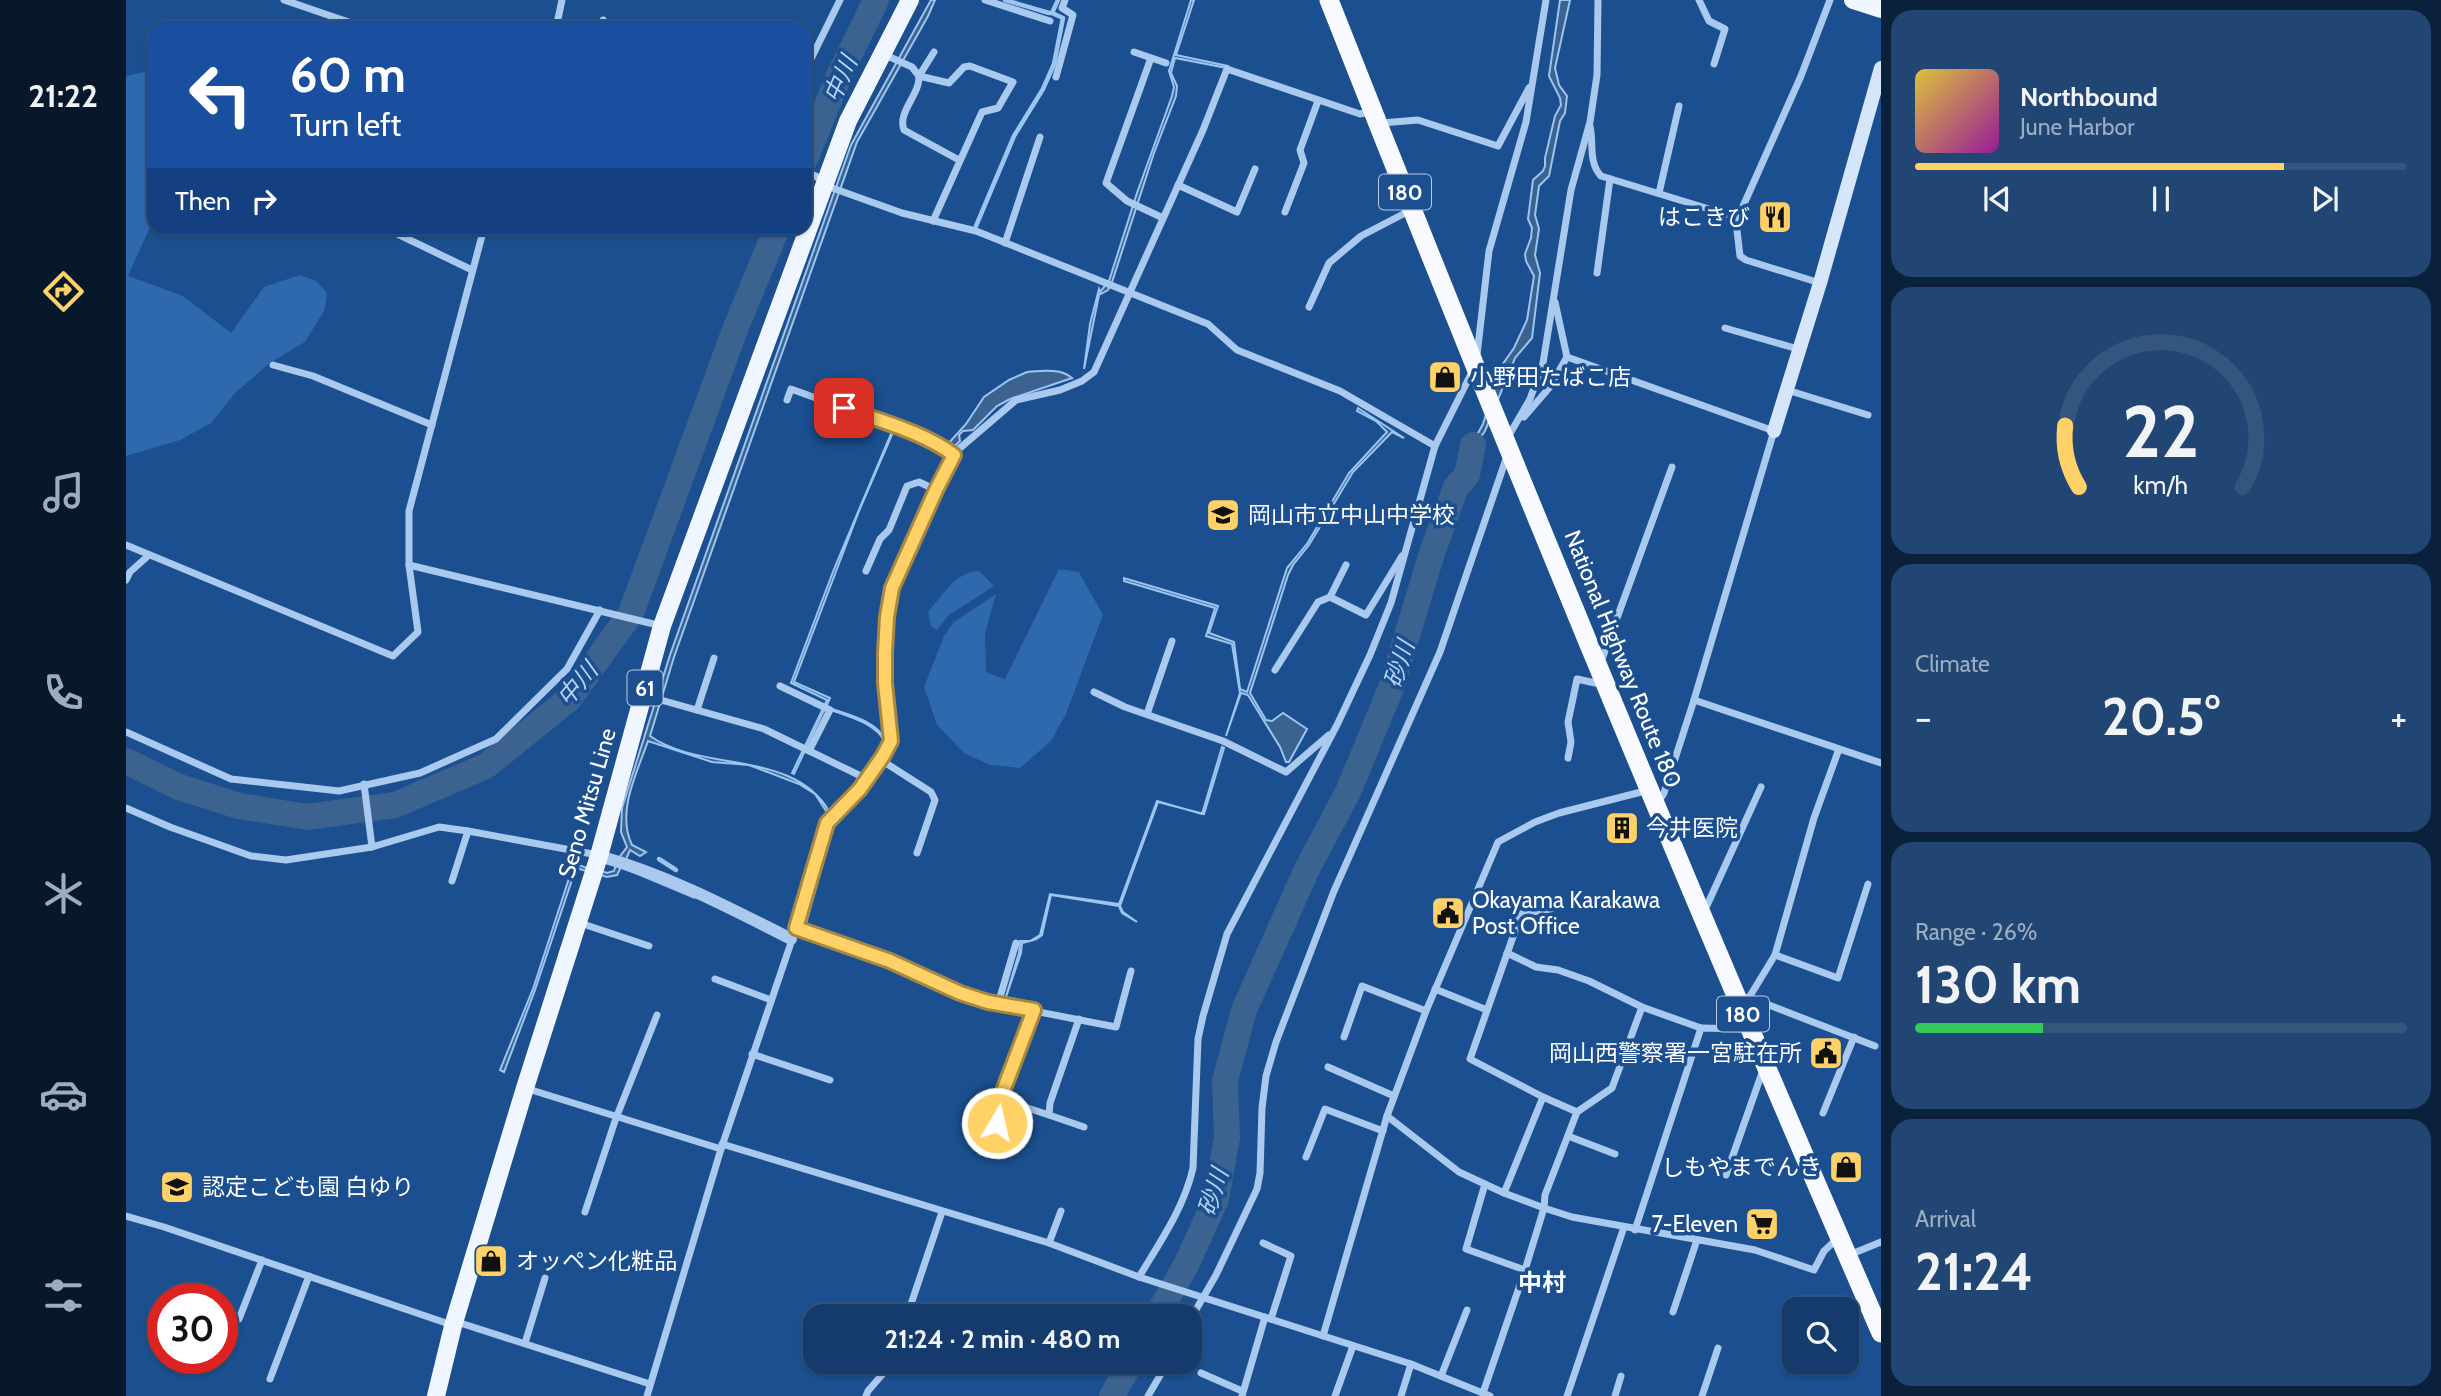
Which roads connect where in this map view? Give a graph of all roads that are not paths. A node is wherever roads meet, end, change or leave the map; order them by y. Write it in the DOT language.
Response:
graph roads {
  1 [pos="284,0"];
  2 [pos="562,0"];
  3 [pos="840,0"];
  4 [pos="910,0"];
  5 [pos="985,0"];
  6 [pos="1065,0"];
  7 [pos="1329,0"];
  8 [pos="1546,0"];
  9 [pos="1598,0"];
  10 [pos="1699,0"];
  11 [pos="1830,0"];
  12 [pos="1853,0"];
  13 [pos="1881,9"];
  14 [pos="346,21"];
  15 [pos="558,21"];
  16 [pos="1050,21"];
  17 [pos="934,52"];
  18 [pos="1135,52"];
  19 [pos="882,54"];
  20 [pos="812,57"];
  21 [pos="1151,58"];
  22 [pos="1166,63"];
  23 [pos="1714,64"];
  24 [pos="1881,68"];
  25 [pos="919,76"];
  26 [pos="1056,77"];
  27 [pos="1533,81"];
  28 [pos="1318,100"];
  29 [pos="1679,106"];
  30 [pos="1376,118"];
  31 [pos="1590,122"];
  32 [pos="1040,137"];
  33 [pos="959,160"];
  34 [pos="1255,169"];
  35 [pos="812,176"];
  36 [pos="1610,179"];
  37 [pos="820,180"];
  38 [pos="1178,185"];
  39 [pos="1659,193"];
  40 [pos="812,202"];
  41 [pos="1412,209"];
  42 [pos="1285,212"];
  43 [pos="1163,218"];
  44 [pos="933,221"];
  45 [pos="1735,222"];
  46 [pos="400,235"];
  47 [pos="482,235"];
  48 [pos="800,235"];
  49 [pos="1005,243"];
  50 [pos="472,270"];
  51 [pos="1597,273"];
  52 [pos="1820,283"];
  53 [pos="1129,292"];
  54 [pos="1553,298"];
  55 [pos="1309,307"];
  56 [pos="1726,328"];
  57 [pos="1798,349"];
  58 [pos="1567,356"];
  59 [pos="274,365"];
  60 [pos="1479,374"];
  61 [pos="1787,389"];
  62 [pos="787,400"];
  63 [pos="1868,415"];
  64 [pos="432,425"];
  65 [pos="1774,431"];
  66 [pos="1509,436"];
  67 [pos="1435,446"];
  68 [pos="954,455"];
  69 [pos="1672,467"];
  70 [pos="936,490"];
  71 [pos="126,545"];
  72 [pos="1405,552"];
  73 [pos="149,555"];
  74 [pos="409,565"];
  75 [pos="1346,565"];
  76 [pos="866,571"];
  77 [pos="126,580"];
  78 [pos="1330,597"];
  79 [pos="600,610"];
  80 [pos="658,624"];
  81 [pos="1172,641"];
  82 [pos="714,658"];
  83 [pos="1275,670"];
  84 [pos="1602,672"];
  85 [pos="780,686"];
  86 [pos="1094,692"];
  87 [pos="643,695"];
  88 [pos="1694,700"];
  89 [pos="697,710"];
  90 [pos="1147,714"];
  91 [pos="126,732"];
  92 [pos="1333,732"];
  93 [pos="1839,749"];
  94 [pos="809,751"];
  95 [pos="1568,758"];
  96 [pos="881,760"];
  97 [pos="1881,763"];
  98 [pos="867,779"];
  99 [pos="364,784"];
  100 [pos="1761,787"];
  101 [pos="1653,798"];
  102 [pos="126,808"];
  103 [pos="468,831"];
  104 [pos="372,847"];
  105 [pos="917,853"];
  106 [pos="599,856"];
  107 [pos="452,881"];
  108 [pos="1868,884"];
  109 [pos="1551,909"];
  110 [pos="1702,916"];
  111 [pos="578,922"];
  112 [pos="794,933"];
  113 [pos="1016,943"];
  114 [pos="649,946"];
  115 [pos="1507,953"];
  116 [pos="1775,955"];
  117 [pos="1131,971"];
  118 [pos="715,979"];
  119 [pos="1435,989"];
  120 [pos="1744,999"];
  121 [pos="771,1000"];
  122 [pos="998,1004"];
  123 [pos="1642,1007"];
  124 [pos="1034,1010"];
  125 [pos="1487,1010"];
  126 [pos="1426,1011"];
  127 [pos="657,1015"];
  128 [pos="1079,1020"];
  129 [pos="1701,1028"];
  130 [pos="1750,1029"];
  131 [pos="1854,1037"];
  132 [pos="1344,1038"];
  133 [pos="1875,1046"];
  134 [pos="752,1054"];
  135 [pos="1765,1065"];
  136 [pos="1328,1067"];
  137 [pos="830,1080"];
  138 [pos="524,1088"];
  139 [pos="1394,1096"];
  140 [pos="1544,1097"];
  141 [pos="1006,1101"];
  142 [pos="1577,1112"];
  143 [pos="1823,1113"];
  144 [pos="1049,1115"];
  145 [pos="1387,1116"];
  146 [pos="617,1118"];
  147 [pos="1084,1127"];
  148 [pos="1383,1131"];
  149 [pos="1568,1136"];
  150 [pos="988,1144"];
  151 [pos="721,1146"];
  152 [pos="1615,1154"];
  153 [pos="1306,1157"];
  154 [pos="1726,1175"];
  155 [pos="1485,1184"];
  156 [pos="1504,1193"];
  157 [pos="1544,1208"];
  158 [pos="1061,1211"];
  159 [pos="585,1212"];
  160 [pos="942,1212"];
  161 [pos="126,1216"];
  162 [pos="1625,1227"];
  163 [pos="1635,1230"];
  164 [pos="1840,1237"];
  165 [pos="1697,1240"];
  166 [pos="1881,1242"];
  167 [pos="1049,1243"];
  168 [pos="1263,1243"];
  169 [pos="1848,1255"];
  170 [pos="262,1260"];
  171 [pos="1525,1270"];
  172 [pos="309,1276"];
  173 [pos="545,1278"];
  174 [pos="1143,1278"];
  175 [pos="1200,1295"];
  176 [pos="911,1304"];
  177 [pos="1196,1304"];
  178 [pos="1875,1306"];
  179 [pos="1467,1310"];
  180 [pos="1672,1312"];
  181 [pos="1268,1318"];
  182 [pos="239,1319"];
  183 [pos="454,1323"];
  184 [pos="1881,1333"];
  185 [pos="1323,1336"];
  186 [pos="525,1343"];
  187 [pos="1353,1346"];
  188 [pos="1718,1348"];
  189 [pos="1411,1364"];
  190 [pos="1202,1373"];
  191 [pos="883,1374"];
  192 [pos="1161,1374"];
  193 [pos="1441,1376"];
  194 [pos="1620,1376"];
  195 [pos="270,1379"];
  196 [pos="650,1384"];
  197 [pos="1242,1393"];
  198 [pos="1486,1394"];
  199 [pos="436,1396"];
  200 [pos="647,1396"];
  201 [pos="866,1396"];
  202 [pos="1148,1396"];
  203 [pos="1335,1396"];
  204 [pos="1401,1396"];
  205 [pos="1567,1396"];
  206 [pos="1615,1396"];
  207 [pos="1702,1396"];
  1 -- 14 [label="street"];
  2 -- 15 [label="street"];
  3 -- 20 [label="street"];
  4 -- 19 [label="main road, Seno Mitsu Line / 61"];
  5 -- 16 [label="street"];
  6 -- 26 [label="street"];
  7 -- 30 [label="highway, National Highway Route 180 / 180"];
  8 -- 27 [label="street"];
  9 -- 31 [label="street"];
  10 -- 23 [label="street"];
  11 -- 45 [label="street"];
  12 -- 13 [label="main road"];
  17 -- 25 [label="street"];
  18 -- 21 [label="street"];
  19 -- 25 [label="street"];
  19 -- 37 [label="main road, Seno Mitsu Line / 61"];
  21 -- 22 [label="street"];
  21 -- 43 [label="street"];
  24 -- 52 [label="main road"];
  25 -- 33 [label="street"];
  25 -- 33 [label="street"];
  27 -- 30 [label="street"];
  27 -- 60 [label="street"];
  28 -- 30 [label="street"];
  28 -- 38 [label="street"];
  28 -- 42 [label="street"];
  29 -- 39 [label="street"];
  30 -- 41 [label="highway, National Highway Route 180 / 180"];
  31 -- 36 [label="street"];
  31 -- 54 [label="street"];
  32 -- 49 [label="street"];
  33 -- 44 [label="street"];
  34 -- 38 [label="street"];
  35 -- 37 [label="street"];
  36 -- 39 [label="street"];
  36 -- 51 [label="street"];
  37 -- 40 [label="main road, Seno Mitsu Line / 61"];
  37 -- 44 [label="street"];
  38 -- 43 [label="street"];
  39 -- 45 [label="street"];
  41 -- 55 [label="street"];
  41 -- 60 [label="highway, National Highway Route 180 / 180"];
  43 -- 53 [label="street"];
  44 -- 49 [label="street"];
  45 -- 52 [label="street"];
  46 -- 50 [label="street"];
  47 -- 50 [label="street"];
  48 -- 80 [label="main road, Seno Mitsu Line / 61"];
  49 -- 53 [label="street"];
  50 -- 64 [label="street"];
  52 -- 57 [label="main road"];
  53 -- 67 [label="street"];
  53 -- 68 [label="street"];
  54 -- 58 [label="street"];
  54 -- 66 [label="street"];
  56 -- 57 [label="street"];
  57 -- 61 [label="main road"];
  58 -- 65 [label="street"];
  58 -- 66 [label="street"];
  59 -- 64 [label="street"];
  60 -- 66 [label="highway, National Highway Route 180 / 180"];
  60 -- 67 [label="street"];
  61 -- 63 [label="street"];
  61 -- 65 [label="main road"];
  62 -- 68 [label="street"];
  64 -- 74 [label="street"];
  65 -- 88 [label="street"];
  66 -- 84 [label="highway, National Highway Route 180 / 180"];
  66 -- 175 [label="street"];
  67 -- 72 [label="street"];
  68 -- 70 [label="street"];
  69 -- 84 [label="street"];
  70 -- 76 [label="street"];
  70 -- 96 [label="street"];
  71 -- 73 [label="street"];
  72 -- 78 [label="street"];
  72 -- 92 [label="street"];
  73 -- 74 [label="street"];
  73 -- 77 [label="street"];
  74 -- 79 [label="street"];
  75 -- 78 [label="street"];
  78 -- 83 [label="street"];
  79 -- 80 [label="street"];
  79 -- 99 [label="street"];
  80 -- 87 [label="main road, Seno Mitsu Line / 61"];
  81 -- 90 [label="street"];
  82 -- 89 [label="street"];
  84 -- 95 [label="street"];
  84 -- 101 [label="highway, National Highway Route 180 / 180"];
  85 -- 94 [label="street"];
  86 -- 90 [label="street"];
  87 -- 89 [label="street"];
  87 -- 106 [label="main road, Seno Mitsu Line / 61"];
  88 -- 93 [label="street"];
  88 -- 101 [label="street"];
  89 -- 94 [label="street"];
  90 -- 92 [label="street"];
  91 -- 99 [label="street"];
  92 -- 174 [label="street"];
  93 -- 97 [label="street"];
  93 -- 116 [label="street"];
  94 -- 98 [label="street"];
  96 -- 98 [label="street"];
  96 -- 105 [label="street"];
  98 -- 112 [label="street"];
  99 -- 104 [label="street"];
  100 -- 110 [label="street"];
  101 -- 110 [label="highway, National Highway Route 180 / 180"];
  101 -- 119 [label="street"];
  102 -- 104 [label="street"];
  103 -- 104 [label="street"];
  103 -- 106 [label="street"];
  103 -- 107 [label="street"];
  106 -- 111 [label="main road, Seno Mitsu Line / 61"];
  106 -- 112 [label="street"];
  108 -- 116 [label="street"];
  109 -- 115 [label="street"];
  110 -- 120 [label="highway, National Highway Route 180 / 180"];
  111 -- 114 [label="street"];
  111 -- 138 [label="main road, Seno Mitsu Line / 61"];
  112 -- 121 [label="street"];
  112 -- 122 [label="street"];
  113 -- 122 [label="street"];
  115 -- 123 [label="street"];
  115 -- 125 [label="street"];
  116 -- 120 [label="street"];
  117 -- 128 [label="street"];
  118 -- 121 [label="street"];
  119 -- 125 [label="street"];
  119 -- 126 [label="street"];
  120 -- 130 [label="highway, National Highway Route 180 / 180"];
  120 -- 131 [label="street"];
  121 -- 134 [label="street"];
  122 -- 124 [label="street"];
  123 -- 129 [label="street"];
  123 -- 142 [label="street"];
  124 -- 128 [label="street"];
  124 -- 141 [label="street"];
  125 -- 140 [label="street"];
  126 -- 132 [label="street"];
  126 -- 139 [label="street"];
  127 -- 146 [label="street"];
  128 -- 144 [label="street"];
  129 -- 130 [label="street"];
  129 -- 163 [label="street"];
  130 -- 135 [label="highway, National Highway Route 180 / 180"];
  131 -- 133 [label="street"];
  131 -- 143 [label="street"];
  134 -- 137 [label="street"];
  134 -- 151 [label="street"];
  135 -- 154 [label="street"];
  135 -- 164 [label="highway, National Highway Route 180 / 180"];
  136 -- 139 [label="street"];
  138 -- 146 [label="street"];
  138 -- 183 [label="main road, Seno Mitsu Line / 61"];
  139 -- 145 [label="street"];
  140 -- 142 [label="street"];
  140 -- 156 [label="street"];
  141 -- 144 [label="street"];
  141 -- 150 [label="street"];
  142 -- 149 [label="street"];
  144 -- 147 [label="street"];
  145 -- 148 [label="street"];
  145 -- 155 [label="street"];
  146 -- 151 [label="street"];
  146 -- 159 [label="street"];
  148 -- 153 [label="street"];
  148 -- 185 [label="street"];
  149 -- 152 [label="street"];
  149 -- 157 [label="street"];
  151 -- 160 [label="street"];
  151 -- 196 [label="street"];
  155 -- 156 [label="street"];
  155 -- 171 [label="street"];
  156 -- 157 [label="street"];
  157 -- 162 [label="street"];
  157 -- 171 [label="street"];
  158 -- 167 [label="street"];
  160 -- 167 [label="street"];
  160 -- 176 [label="street"];
  161 -- 170 [label="street"];
  162 -- 163 [label="street"];
  162 -- 205 [label="street"];
  163 -- 165 [label="street"];
  164 -- 165 [label="street"];
  164 -- 169 [label="highway, National Highway Route 180 / 180"];
  165 -- 180 [label="street"];
  166 -- 169 [label="street"];
  167 -- 174 [label="street"];
  168 -- 181 [label="street"];
  169 -- 178 [label="highway, National Highway Route 180 / 180"];
  170 -- 172 [label="street"];
  170 -- 182 [label="street"];
  171 -- 198 [label="street"];
  172 -- 183 [label="street"];
  172 -- 195 [label="street"];
  173 -- 186 [label="street"];
  174 -- 175 [label="street"];
  175 -- 177 [label="street"];
  175 -- 181 [label="street"];
  178 -- 184 [label="highway, National Highway Route 180 / 180"];
  179 -- 193 [label="street"];
  181 -- 185 [label="street"];
  181 -- 197 [label="street"];
  183 -- 186 [label="street"];
  183 -- 199 [label="main road, Seno Mitsu Line / 61"];
  185 -- 187 [label="street"];
  186 -- 196 [label="street"];
  187 -- 189 [label="street"];
  187 -- 203 [label="street"];
  188 -- 207 [label="street"];
  189 -- 193 [label="street"];
  189 -- 204 [label="street"];
  190 -- 197 [label="street"];
  191 -- 201 [label="street"];
  192 -- 202 [label="street"];
  193 -- 198 [label="street"];
  194 -- 206 [label="street"];
  196 -- 200 [label="street"];
}
